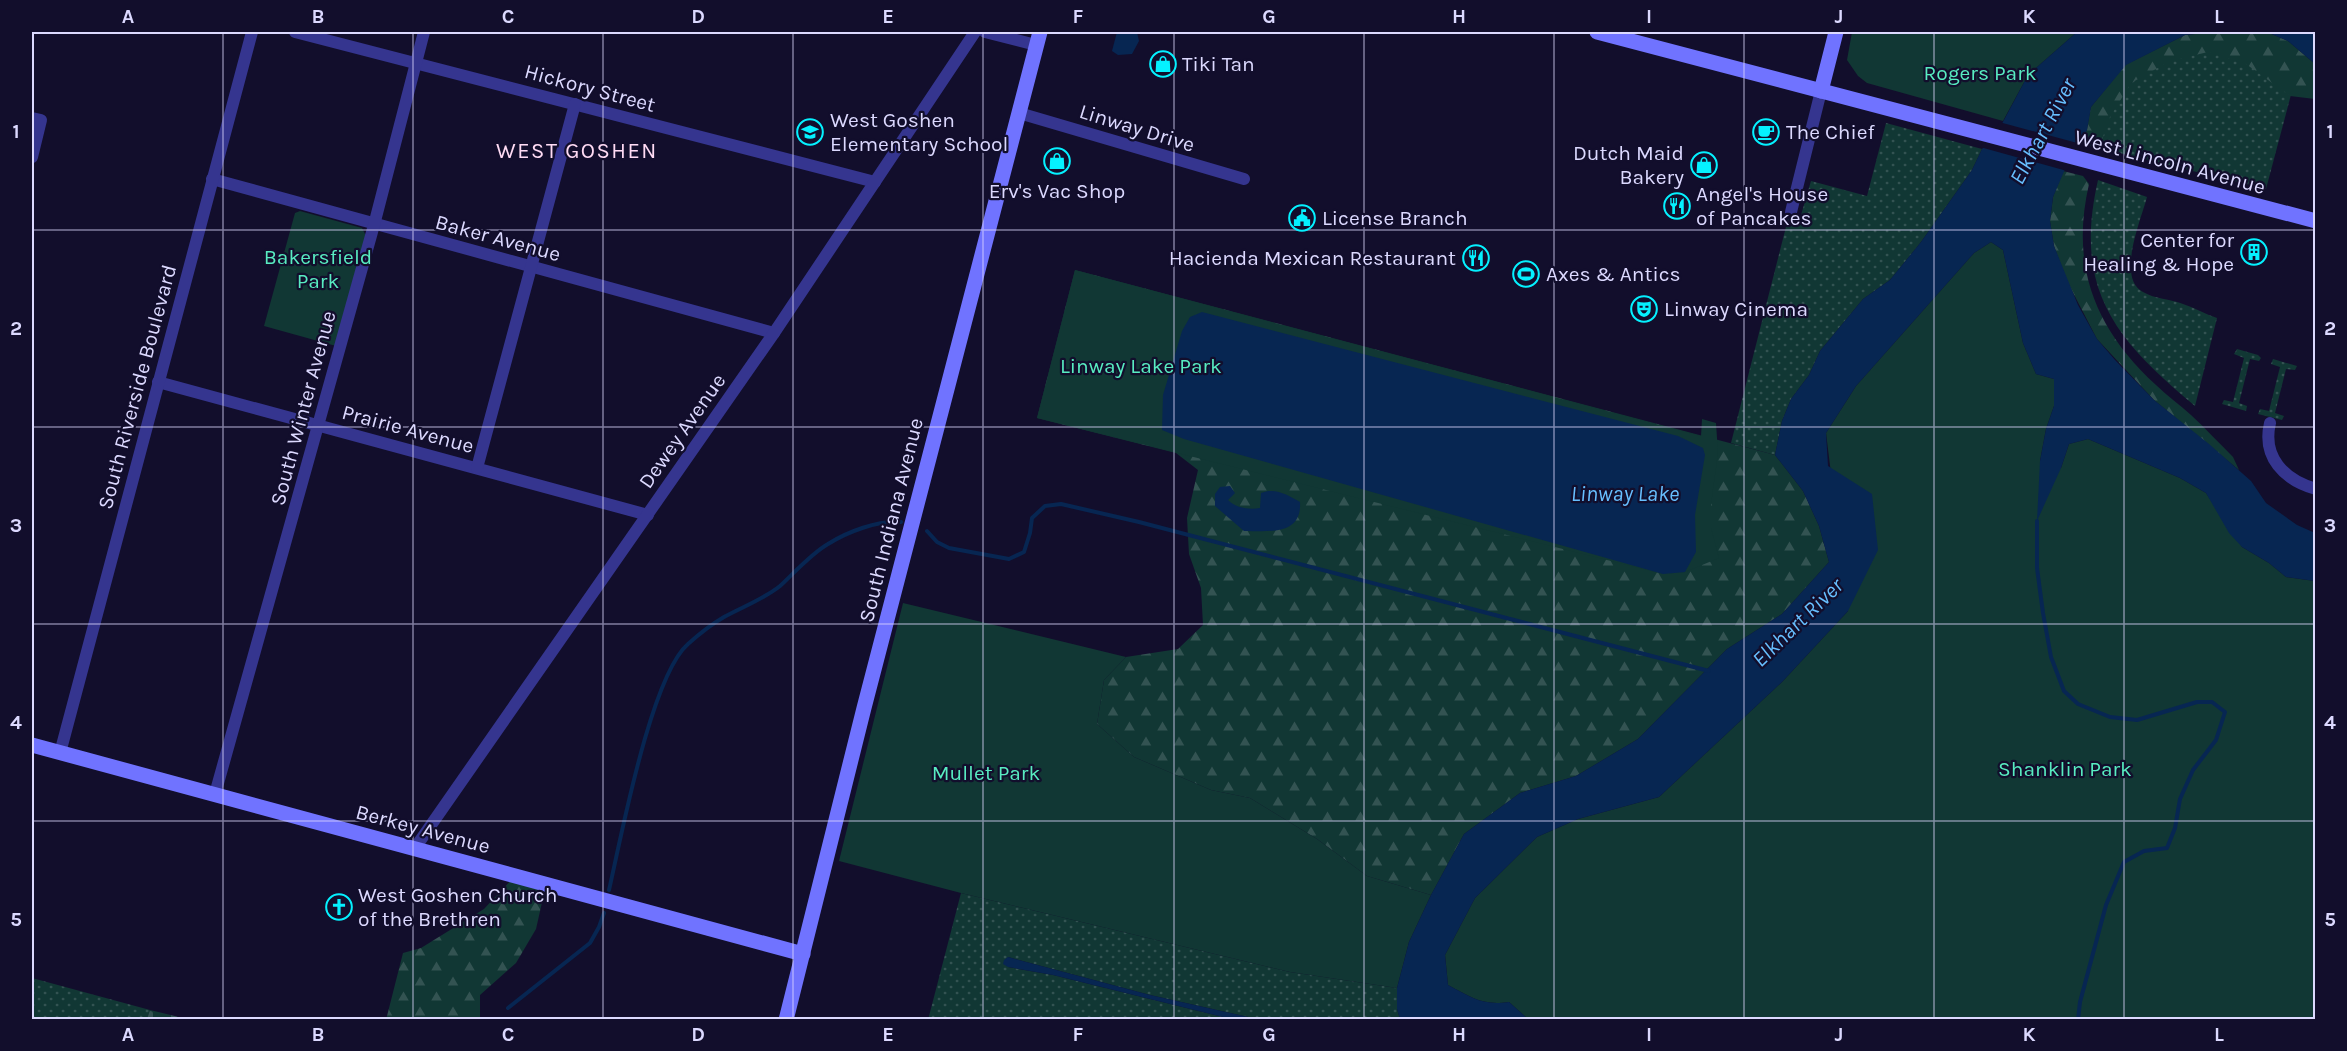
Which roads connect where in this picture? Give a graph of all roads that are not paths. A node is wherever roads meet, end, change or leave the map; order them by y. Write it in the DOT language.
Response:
graph roads {
  1 [pos="252,32"];
  2 [pos="295,32"];
  3 [pos="424,32"];
  4 [pos="975,32"];
  5 [pos="985,32"];
  6 [pos="1597,32"];
  7 [pos="1836,32"];
  8 [pos="1038,38"];
  9 [pos="416,63"];
  10 [pos="1821,91"];
  11 [pos="575,104"];
  12 [pos="1018,113"];
  13 [pos="32,118"];
  14 [pos="32,157"];
  15 [pos="212,179"];
  16 [pos="1244,179"];
  17 [pos="875,182"];
  18 [pos="1791,212"];
  19 [pos="2316,221"];
  20 [pos="374,225"];
  21 [pos="532,268"];
  22 [pos="774,333"];
  23 [pos="158,382"];
  24 [pos="2270,423"];
  25 [pos="319,425"];
  26 [pos="477,468"];
  27 [pos="2316,489"];
  28 [pos="648,515"];
  29 [pos="32,745"];
  30 [pos="60,753"];
  31 [pos="214,794"];
  32 [pos="415,848"];
  33 [pos="803,954"];
  34 [pos="786,1020"];
  1 -- 15 [label="street, South Riverside Boulevard"];
  2 -- 9 [label="street, Hickory Street"];
  3 -- 9 [label="street, South Winter Avenue"];
  4 -- 17 [label="street, Dewey Avenue"];
  5 -- 8 [label="street"];
  6 -- 10 [label="street, West Lincoln Avenue"];
  7 -- 10 [label="street"];
  8 -- 12 [label="street, South Indiana Avenue"];
  9 -- 11 [label="street, Hickory Street"];
  9 -- 20 [label="street, South Winter Avenue"];
  10 -- 18 [label="street"];
  10 -- 19 [label="street, West Lincoln Avenue"];
  11 -- 17 [label="street, Hickory Street"];
  11 -- 21 [label="street"];
  12 -- 16 [label="street, Linway Drive"];
  12 -- 33 [label="street, South Indiana Avenue"];
  13 -- 14 [label="street"];
  15 -- 20 [label="street, Baker Avenue"];
  15 -- 23 [label="street, South Riverside Boulevard"];
  17 -- 22 [label="street, Dewey Avenue"];
  20 -- 21 [label="street, Baker Avenue"];
  20 -- 25 [label="street, South Winter Avenue"];
  21 -- 22 [label="street, Baker Avenue"];
  21 -- 26 [label="street"];
  22 -- 28 [label="street, Dewey Avenue"];
  23 -- 25 [label="street, Prairie Avenue"];
  23 -- 30 [label="street, South Riverside Boulevard"];
  24 -- 27 [label="street"];
  25 -- 26 [label="street, Prairie Avenue"];
  25 -- 31 [label="street, South Winter Avenue"];
  26 -- 28 [label="street, Prairie Avenue"];
  28 -- 32 [label="street, Dewey Avenue"];
  29 -- 30 [label="street, Berkey Avenue"];
  30 -- 31 [label="street, Berkey Avenue"];
  31 -- 32 [label="street, Berkey Avenue"];
  32 -- 33 [label="street, Berkey Avenue"];
  33 -- 34 [label="street, South Indiana Avenue"];
}
